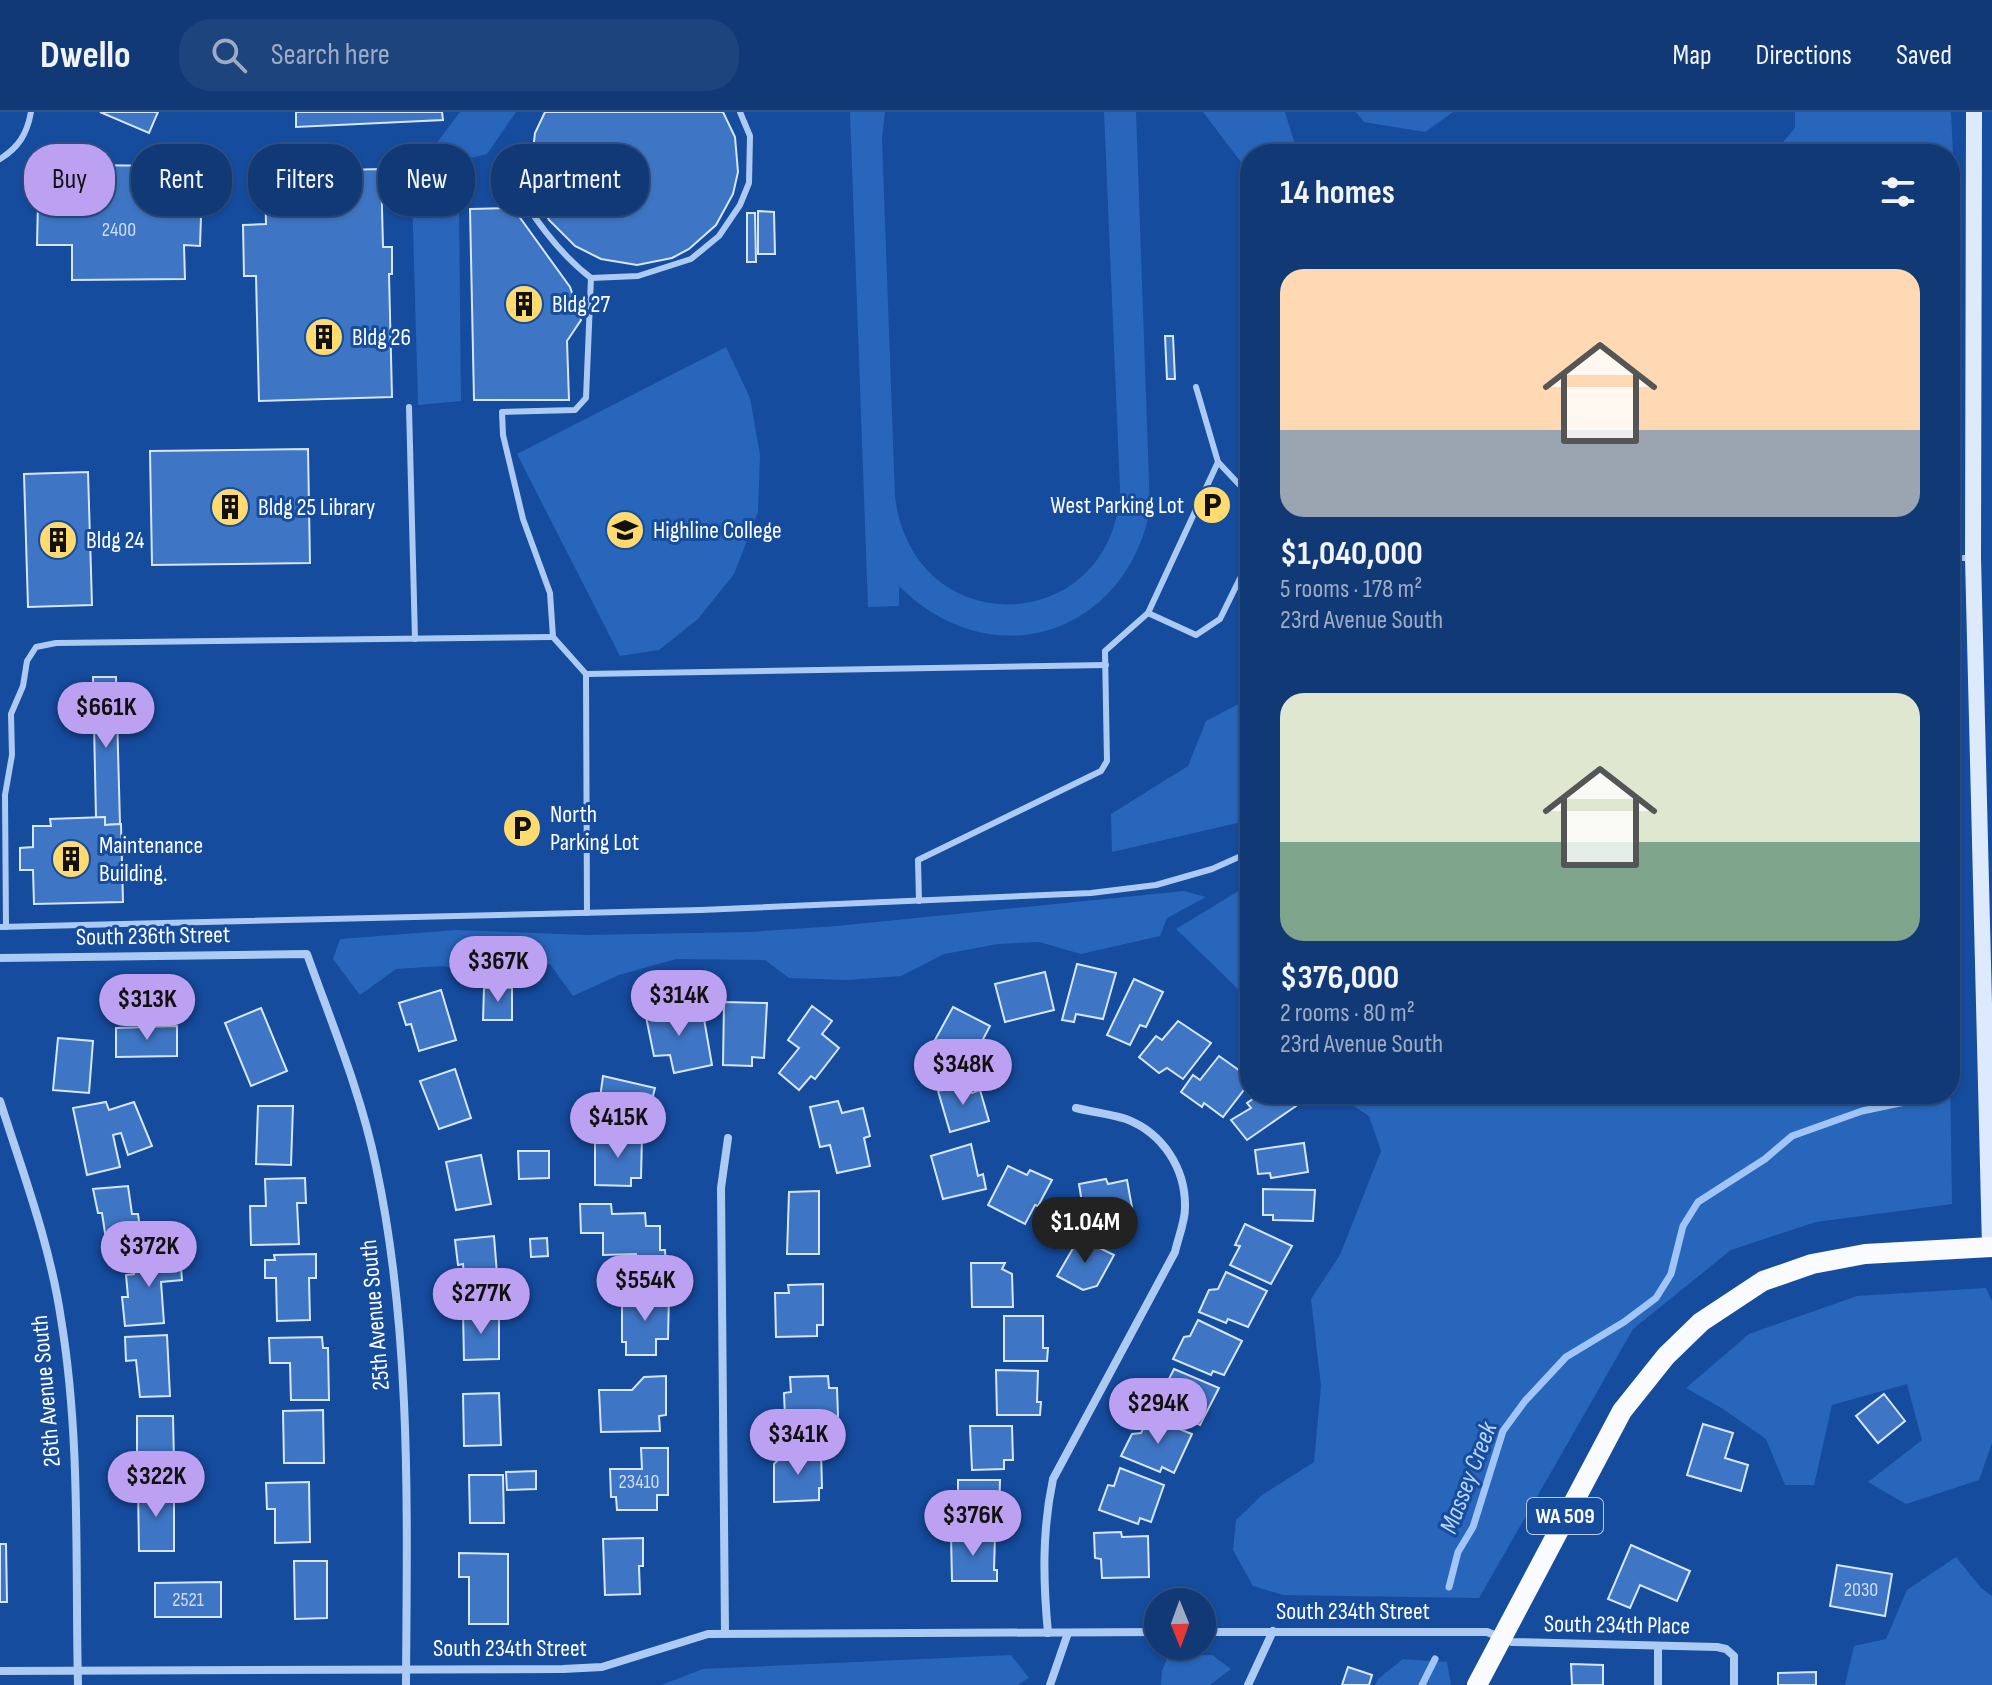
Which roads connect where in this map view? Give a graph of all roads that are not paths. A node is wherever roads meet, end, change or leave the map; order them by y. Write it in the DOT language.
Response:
graph roads {
  1 [pos="31,112"];
  2 [pos="740,112"];
  3 [pos="1974,112"];
  4 [pos="0,159"];
  5 [pos="533,216"];
  6 [pos="591,278"];
  7 [pos="1196,387"];
  8 [pos="409,407"];
  9 [pos="1218,462"];
  10 [pos="1240,485"];
  11 [pos="1960,558"];
  12 [pos="1973,558"];
  13 [pos="1240,578"];
  14 [pos="1148,613"];
  15 [pos="553,637"];
  16 [pos="415,639"];
  17 [pos="1106,665"];
  18 [pos="586,674"];
  19 [pos="1240,856"];
  20 [pos="919,901"];
  21 [pos="587,913"];
  22 [pos="3,927"];
  23 [pos="307,954"];
  24 [pos="0,958"];
  25 [pos="0,1101"];
  26 [pos="1076,1108"];
  27 [pos="728,1138"];
  28 [pos="1991,1247"];
  29 [pos="1273,1631"];
  30 [pos="1144,1632"];
  31 [pos="1216,1632"];
  32 [pos="725,1633"];
  33 [pos="1048,1633"];
  34 [pos="1068,1633"];
  35 [pos="1502,1638"];
  36 [pos="1658,1647"];
  37 [pos="406,1668"];
  38 [pos="77,1669"];
  39 [pos="0,1671"];
  40 [pos="78,1685"];
  41 [pos="406,1685"];
  42 [pos="1050,1685"];
  43 [pos="1248,1685"];
  44 [pos="1477,1685"];
  45 [pos="1658,1685"];
  46 [pos="1734,1685"];
  1 -- 4 [label="lane"];
  2 -- 6 [label="lane"];
  3 -- 12 [label="street"];
  5 -- 6 [label="lane"];
  6 -- 15 [label="lane"];
  7 -- 9 [label="lane"];
  8 -- 16 [label="lane"];
  9 -- 10 [label="lane"];
  9 -- 14 [label="lane"];
  11 -- 12 [label="lane"];
  12 -- 28 [label="street"];
  13 -- 14 [label="lane"];
  14 -- 17 [label="lane"];
  15 -- 16 [label="lane"];
  15 -- 18 [label="lane"];
  16 -- 22 [label="lane"];
  17 -- 18 [label="lane"];
  17 -- 20 [label="lane"];
  18 -- 21 [label="lane"];
  19 -- 20 [label="lane"];
  20 -- 21 [label="lane"];
  21 -- 22 [label="lane"];
  23 -- 24 [label="street, South 236th Street"];
  23 -- 37 [label="street, 25th Avenue South"];
  25 -- 38 [label="street, 26th Avenue South"];
  26 -- 33 [label="street"];
  27 -- 32 [label="street"];
  28 -- 35 [label="main road, WA 509"];
  29 -- 31 [label="street, South 234th Street"];
  29 -- 35 [label="street, South 234th Street"];
  29 -- 43 [label="street"];
  30 -- 34 [label="street, South 234th Street"];
  32 -- 33 [label="street, South 234th Street"];
  32 -- 37 [label="street, South 234th Street"];
  33 -- 34 [label="street, South 234th Street"];
  34 -- 42 [label="street"];
  35 -- 36 [label="street, South 234th Place"];
  35 -- 44 [label="main road, WA 509"];
  36 -- 45 [label="street"];
  36 -- 46 [label="street, South 234th Place"];
  37 -- 38 [label="street, South 234th Street"];
  37 -- 41 [label="street, 25th Avenue South"];
  38 -- 39 [label="street, South 234th Street"];
  38 -- 40 [label="street, 26th Avenue South"];
}
